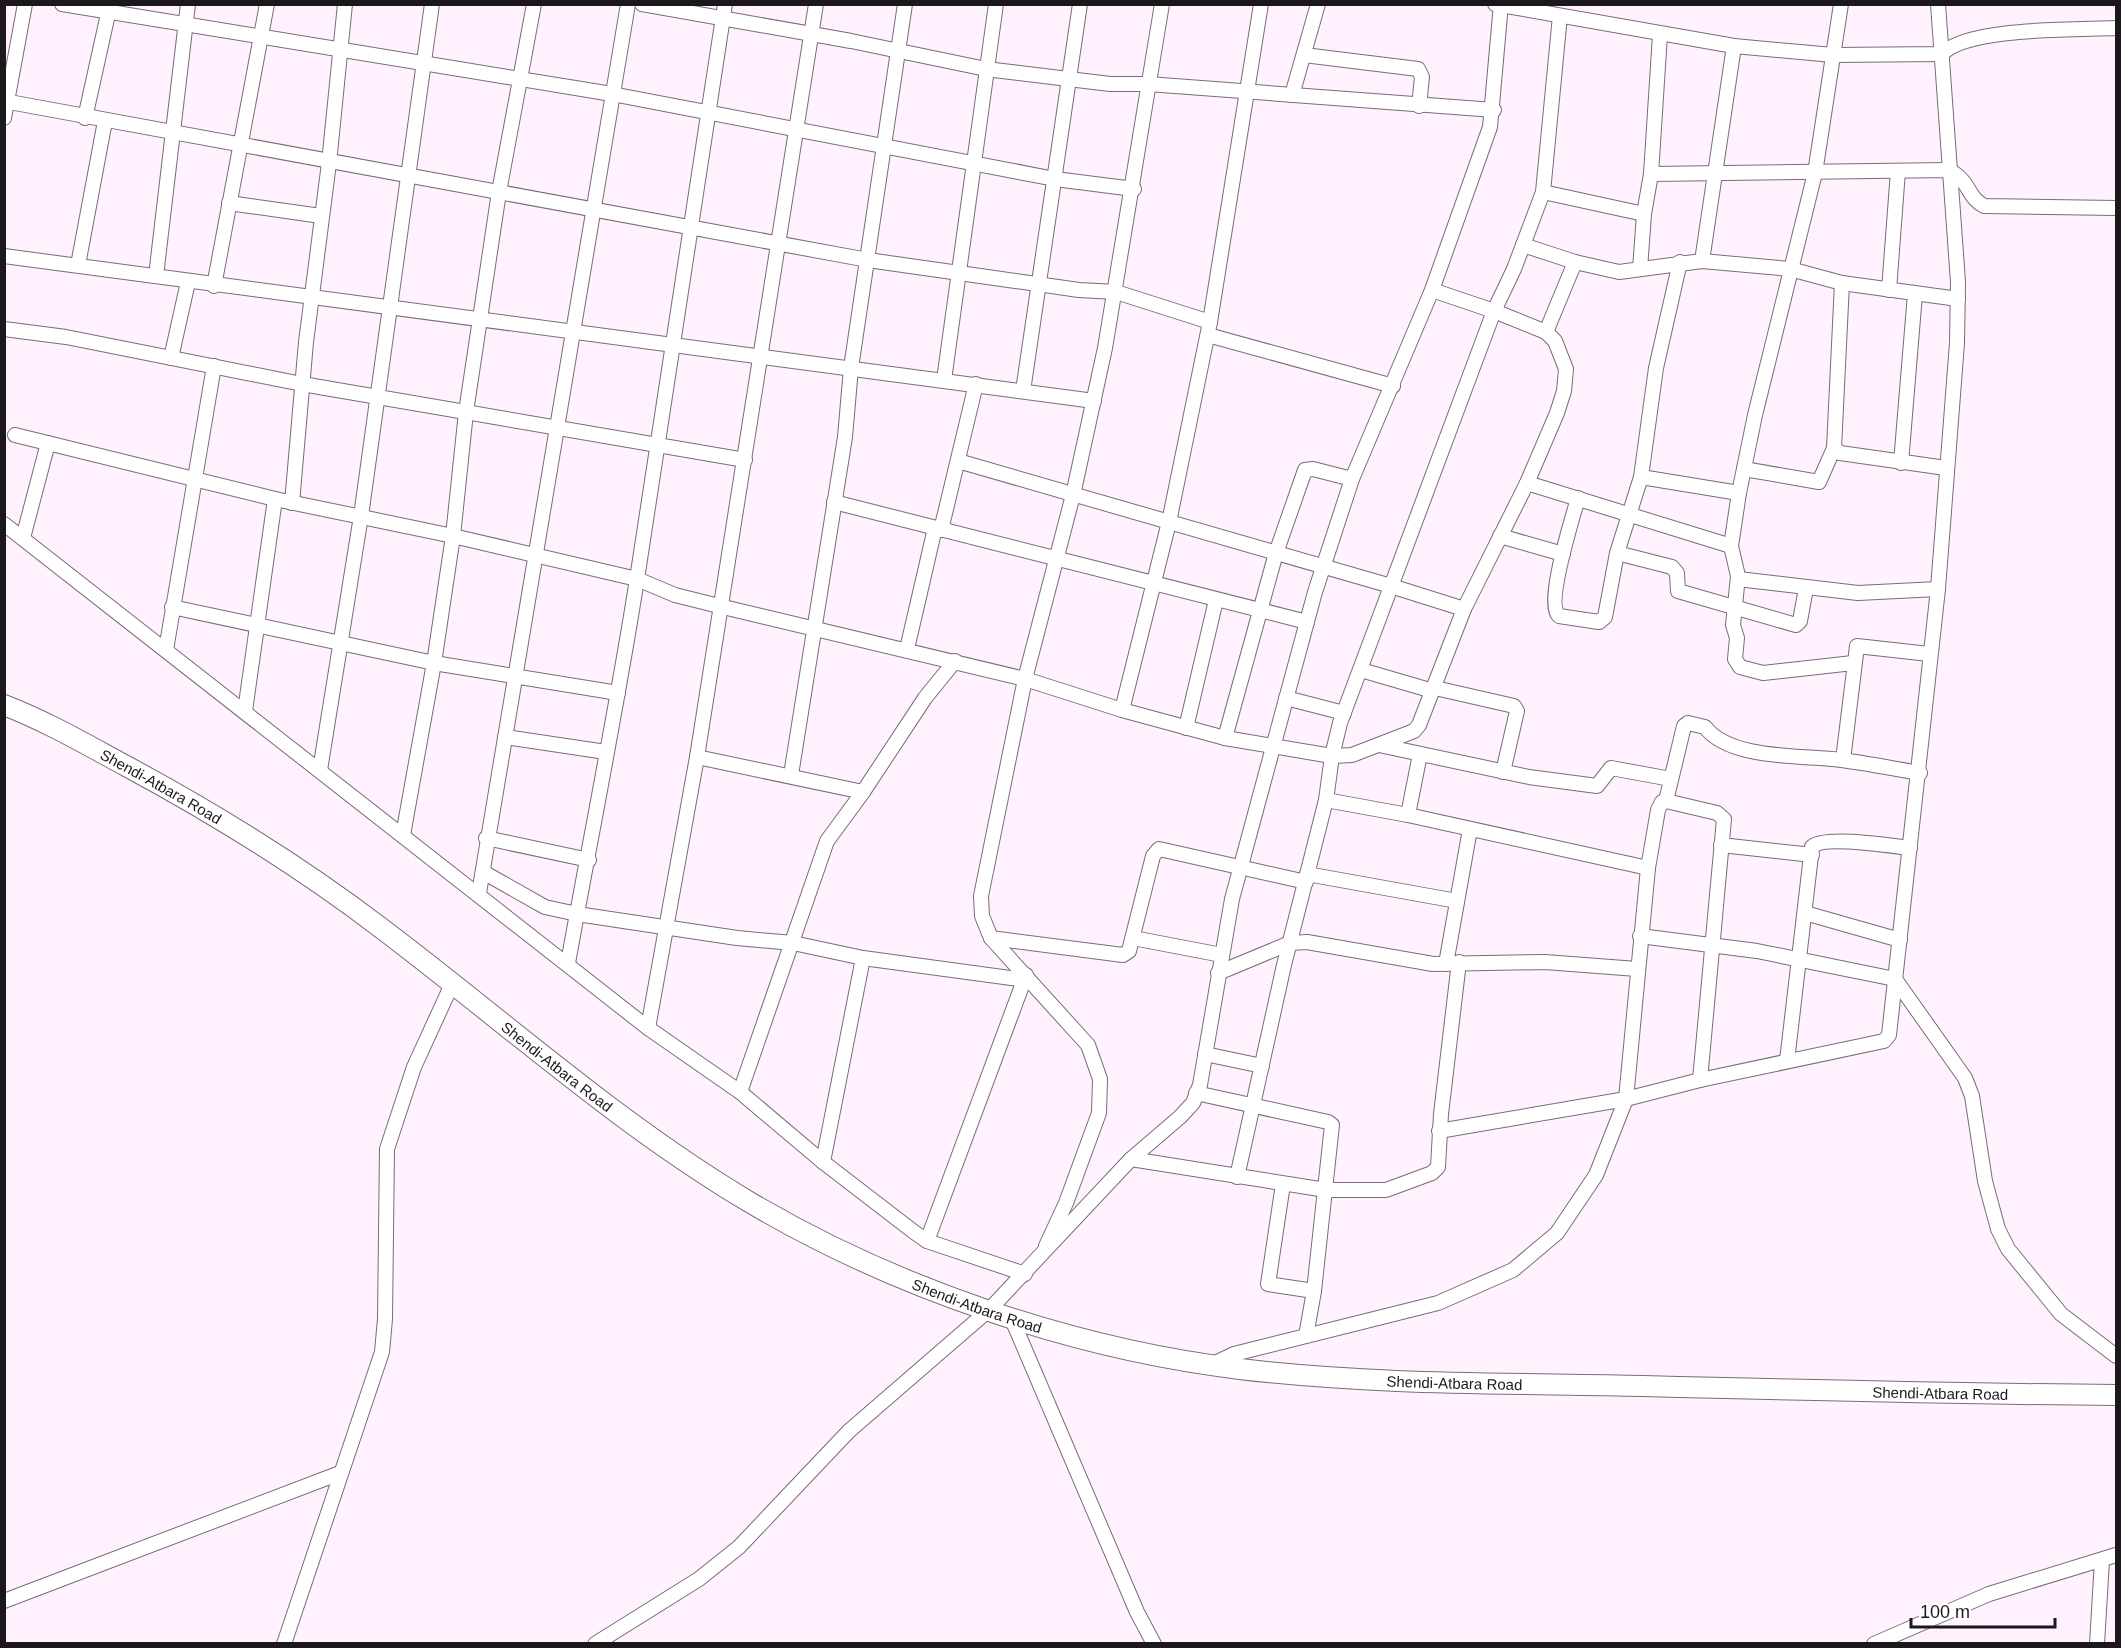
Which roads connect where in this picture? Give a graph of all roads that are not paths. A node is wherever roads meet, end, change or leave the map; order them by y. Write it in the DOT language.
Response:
graph roads {
  1 [pos="26,4"];
  2 [pos="62,4"];
  3 [pos="188,4"];
  4 [pos="267,4"];
  5 [pos="345,4"];
  6 [pos="432,4"];
  7 [pos="534,4"];
  8 [pos="628,4"];
  9 [pos="642,4"];
  10 [pos="725,4"];
  11 [pos="816,4"];
  12 [pos="905,4"];
  13 [pos="996,4"];
  14 [pos="1080,4"];
  15 [pos="1162,4"];
  16 [pos="1261,4"];
  17 [pos="1318,4"];
  18 [pos="1841,4"];
  19 [pos="1938,4"];
  20 [pos="1499,5"];
  21 [pos="109,8"];
  22 [pos="1560,16"];
  23 [pos="723,19"];
  24 [pos="187,25"];
  25 [pos="2116,28"];
  26 [pos="812,34"];
  27 [pos="1660,35"];
  28 [pos="261,38"];
  29 [pos="1734,46"];
  30 [pos="340,49"];
  31 [pos="898,50"];
  32 [pos="1942,54"];
  33 [pos="1304,55"];
  34 [pos="1833,55"];
  35 [pos="425,64"];
  36 [pos="986,69"];
  37 [pos="521,78"];
  38 [pos="1068,80"];
  39 [pos="1148,84"];
  40 [pos="1247,91"];
  41 [pos="612,94"];
  42 [pos="1292,95"];
  43 [pos="6,102"];
  44 [pos="1419,106"];
  45 [pos="1494,110"];
  46 [pos="708,112"];
  47 [pos="4,118"];
  48 [pos="85,118"];
  49 [pos="105,121"];
  50 [pos="797,129"];
  51 [pos="171,133"];
  52 [pos="241,146"];
  53 [pos="885,146"];
  54 [pos="974,162"];
  55 [pos="329,163"];
  56 [pos="1948,170"];
  57 [pos="1898,171"];
  58 [pos="1715,173"];
  59 [pos="1815,173"];
  60 [pos="1651,174"];
  61 [pos="410,178"];
  62 [pos="1054,179"];
  63 [pos="1134,189"];
  64 [pos="499,192"];
  65 [pos="1543,192"];
  66 [pos="229,203"];
  67 [pos="2116,208"];
  68 [pos="592,209"];
  69 [pos="1644,214"];
  70 [pos="321,216"];
  71 [pos="689,227"];
  72 [pos="780,242"];
  73 [pos="1523,245"];
  74 [pos="4,256"];
  75 [pos="868,260"];
  76 [pos="1702,261"];
  77 [pos="1575,262"];
  78 [pos="1680,262"];
  79 [pos="78,265"];
  80 [pos="1640,268"];
  81 [pos="1790,269"];
  82 [pos="958,274"];
  83 [pos="156,276"];
  84 [pos="188,282"];
  85 [pos="1842,283"];
  86 [pos="1038,284"];
  87 [pos="214,286"];
  88 [pos="1432,290"];
  89 [pos="1889,290"];
  90 [pos="1116,292"];
  91 [pos="1915,294"];
  92 [pos="312,298"];
  93 [pos="1958,299"];
  94 [pos="391,307"];
  95 [pos="1494,311"];
  96 [pos="480,319"];
  97 [pos="1208,328"];
  98 [pos="4,329"];
  99 [pos="571,331"];
  100 [pos="1546,332"];
  101 [pos="673,345"];
  102 [pos="759,357"];
  103 [pos="171,358"];
  104 [pos="213,366"];
  105 [pos="851,368"];
  106 [pos="944,380"];
  107 [pos="302,384"];
  108 [pos="976,384"];
  109 [pos="1393,386"];
  110 [pos="1023,391"];
  111 [pos="377,397"];
  112 [pos="1094,401"];
  113 [pos="466,411"];
  114 [pos="555,427"];
  115 [pos="15,435"];
  116 [pos="48,443"];
  117 [pos="658,445"];
  118 [pos="1834,448"];
  119 [pos="745,460"];
  120 [pos="958,460"];
  121 [pos="1900,463"];
  122 [pos="1946,468"];
  123 [pos="1744,469"];
  124 [pos="1641,477"];
  125 [pos="1352,479"];
  126 [pos="195,480"];
  127 [pos="1527,483"];
  128 [pos="1739,493"];
  129 [pos="1073,495"];
  130 [pos="1578,498"];
  131 [pos="275,500"];
  132 [pos="834,502"];
  133 [pos="292,503"];
  134 [pos="1629,513"];
  135 [pos="361,516"];
  136 [pos="1169,522"];
  137 [pos="4,524"];
  138 [pos="938,529"];
  139 [pos="453,536"];
  140 [pos="1500,536"];
  141 [pos="23,538"];
  142 [pos="1731,546"];
  143 [pos="1276,553"];
  144 [pos="1617,553"];
  145 [pos="1563,554"];
  146 [pos="536,556"];
  147 [pos="1056,556"];
  148 [pos="1323,567"];
  149 [pos="637,579"];
  150 [pos="1738,579"];
  151 [pos="1154,583"];
  152 [pos="1391,586"];
  153 [pos="1806,588"];
  154 [pos="1938,590"];
  155 [pos="1216,600"];
  156 [pos="719,606"];
  157 [pos="172,607"];
  158 [pos="1733,608"];
  159 [pos="1464,609"];
  160 [pos="1262,612"];
  161 [pos="1307,622"];
  162 [pos="258,626"];
  163 [pos="814,627"];
  164 [pos="341,642"];
  165 [pos="907,649"];
  166 [pos="166,650"];
  167 [pos="1929,654"];
  168 [pos="955,661"];
  169 [pos="434,663"];
  170 [pos="1853,663"];
  171 [pos="1361,670"];
  172 [pos="515,675"];
  173 [pos="1025,679"];
  174 [pos="1434,689"];
  175 [pos="618,693"];
  176 [pos="1286,698"];
  177 [pos="4,705"];
  178 [pos="1122,710"];
  179 [pos="245,711"];
  180 [pos="1344,713"];
  181 [pos="1186,728"];
  182 [pos="505,737"];
  183 [pos="1225,738"];
  184 [pos="1377,745"];
  185 [pos="1272,746"];
  186 [pos="606,753"];
  187 [pos="1420,754"];
  188 [pos="1332,756"];
  189 [pos="697,757"];
  190 [pos="1843,760"];
  191 [pos="320,770"];
  192 [pos="1503,772"];
  193 [pos="1920,773"];
  194 [pos="791,775"];
  195 [pos="1671,779"];
  196 [pos="863,792"];
  197 [pos="1326,800"];
  198 [pos="1666,801"];
  199 [pos="1408,815"];
  200 [pos="1470,829"];
  201 [pos="403,834"];
  202 [pos="486,838"];
  203 [pos="1721,845"];
  204 [pos="1911,848"];
  205 [pos="1812,855"];
  206 [pos="589,860"];
  207 [pos="1240,867"];
  208 [pos="1648,868"];
  209 [pos="483,872"];
  210 [pos="1306,878"];
  211 [pos="479,893"];
  212 [pos="1457,901"];
  213 [pos="1805,913"];
  214 [pos="577,914"];
  215 [pos="667,927"];
  216 [pos="1640,936"];
  217 [pos="991,938"];
  218 [pos="1132,938"];
  219 [pos="1900,940"];
  220 [pos="793,943"];
  221 [pos="1290,943"];
  222 [pos="1713,944"];
  223 [pos="1222,955"];
  224 [pos="863,958"];
  225 [pos="1799,958"];
  226 [pos="568,963"];
  227 [pos="1452,963"];
  228 [pos="1637,969"];
  229 [pos="1218,973"];
  230 [pos="1025,978"];
  231 [pos="1894,979"];
  232 [pos="452,984"];
  233 [pos="648,1028"];
  234 [pos="1205,1054"];
  235 [pos="1787,1061"];
  236 [pos="1262,1066"];
  237 [pos="1700,1080"];
  238 [pos="740,1092"];
  239 [pos="1196,1093"];
  240 [pos="1626,1099"];
  241 [pos="1253,1107"];
  242 [pos="1439,1131"];
  243 [pos="1131,1159"];
  244 [pos="823,1162"];
  245 [pos="1237,1177"];
  246 [pos="1283,1184"];
  247 [pos="1326,1190"];
  248 [pos="927,1241"];
  249 [pos="1039,1259"];
  250 [pos="1025,1274"];
  251 [pos="1314,1291"];
  252 [pos="990,1309"];
  253 [pos="1011,1317"];
  254 [pos="1306,1336"];
  255 [pos="2116,1356"];
  256 [pos="1213,1364"];
  257 [pos="2116,1395"];
  258 [pos="340,1473"];
  259 [pos="2116,1555"];
  260 [pos="2102,1560"];
  261 [pos="4,1601"];
  262 [pos="284,1644"];
  263 [pos="595,1644"];
  264 [pos="1154,1644"];
  265 [pos="1874,1644"];
  266 [pos="2097,1644"];
  1 -- 43 [label="street"];
  2 -- 21 [label="street"];
  3 -- 24 [label="street"];
  4 -- 28 [label="street"];
  5 -- 30 [label="street"];
  6 -- 35 [label="street"];
  7 -- 37 [label="street"];
  8 -- 41 [label="street"];
  9 -- 23 [label="street"];
  10 -- 23 [label="street"];
  11 -- 26 [label="street"];
  12 -- 31 [label="street"];
  13 -- 36 [label="street"];
  14 -- 38 [label="street"];
  15 -- 39 [label="street"];
  16 -- 40 [label="street"];
  17 -- 33 [label="street"];
  18 -- 34 [label="street"];
  19 -- 32 [label="street"];
  20 -- 22 [label="street"];
  20 -- 45 [label="street"];
  21 -- 24 [label="street"];
  21 -- 48 [label="street"];
  22 -- 27 [label="street"];
  22 -- 65 [label="street"];
  23 -- 26 [label="street"];
  23 -- 46 [label="street"];
  24 -- 28 [label="street"];
  24 -- 51 [label="street"];
  25 -- 32 [label="street"];
  26 -- 31 [label="street"];
  26 -- 50 [label="street"];
  27 -- 29 [label="street"];
  27 -- 60 [label="street"];
  28 -- 30 [label="street"];
  28 -- 52 [label="street"];
  29 -- 34 [label="street"];
  29 -- 58 [label="street"];
  30 -- 35 [label="street"];
  30 -- 55 [label="street"];
  31 -- 36 [label="street"];
  31 -- 53 [label="street"];
  32 -- 34 [label="street"];
  32 -- 56 [label="street"];
  33 -- 42 [label="street"];
  33 -- 44 [label="street"];
  34 -- 59 [label="street"];
  35 -- 37 [label="street"];
  35 -- 61 [label="street"];
  36 -- 38 [label="street"];
  36 -- 54 [label="street"];
  37 -- 41 [label="street"];
  37 -- 64 [label="street"];
  38 -- 39 [label="street"];
  38 -- 62 [label="street"];
  39 -- 40 [label="street"];
  39 -- 63 [label="street"];
  40 -- 42 [label="street"];
  40 -- 97 [label="street"];
  41 -- 46 [label="street"];
  41 -- 68 [label="street"];
  42 -- 44 [label="street"];
  43 -- 47 [label="street"];
  43 -- 48 [label="street"];
  44 -- 45 [label="street"];
  45 -- 88 [label="street"];
  46 -- 50 [label="street"];
  46 -- 71 [label="street"];
  48 -- 49 [label="street"];
  49 -- 51 [label="street"];
  49 -- 79 [label="street"];
  50 -- 53 [label="street"];
  50 -- 72 [label="street"];
  51 -- 52 [label="street"];
  51 -- 83 [label="street"];
  52 -- 55 [label="street"];
  52 -- 66 [label="street"];
  53 -- 54 [label="street"];
  53 -- 75 [label="street"];
  54 -- 62 [label="street"];
  54 -- 82 [label="street"];
  55 -- 61 [label="street"];
  55 -- 70 [label="street"];
  56 -- 57 [label="street"];
  56 -- 67 [label="street"];
  56 -- 93 [label="street"];
  57 -- 59 [label="street"];
  57 -- 89 [label="street"];
  58 -- 59 [label="street"];
  58 -- 60 [label="street"];
  58 -- 76 [label="street"];
  59 -- 81 [label="street"];
  60 -- 69 [label="street"];
  61 -- 64 [label="street"];
  61 -- 94 [label="street"];
  62 -- 63 [label="street"];
  62 -- 86 [label="street"];
  63 -- 90 [label="street"];
  64 -- 68 [label="street"];
  64 -- 96 [label="street"];
  65 -- 69 [label="street"];
  65 -- 73 [label="street"];
  66 -- 70 [label="street"];
  66 -- 87 [label="street"];
  68 -- 71 [label="street"];
  68 -- 99 [label="street"];
  69 -- 80 [label="street"];
  70 -- 92 [label="street"];
  71 -- 72 [label="street"];
  71 -- 101 [label="street"];
  72 -- 75 [label="street"];
  72 -- 102 [label="street"];
  73 -- 77 [label="street"];
  73 -- 95 [label="street"];
  74 -- 79 [label="street"];
  75 -- 82 [label="street"];
  75 -- 105 [label="street"];
  76 -- 78 [label="street"];
  76 -- 81 [label="street"];
  77 -- 80 [label="street"];
  77 -- 100 [label="street"];
  78 -- 80 [label="street"];
  78 -- 124 [label="street"];
  79 -- 83 [label="street"];
  81 -- 85 [label="street"];
  81 -- 123 [label="street"];
  82 -- 86 [label="street"];
  82 -- 106 [label="street"];
  83 -- 84 [label="street"];
  84 -- 87 [label="street"];
  84 -- 103 [label="street"];
  85 -- 89 [label="street"];
  85 -- 118 [label="street"];
  86 -- 90 [label="street"];
  86 -- 110 [label="street"];
  87 -- 92 [label="street"];
  88 -- 95 [label="street"];
  88 -- 109 [label="street"];
  89 -- 91 [label="street"];
  90 -- 97 [label="street"];
  90 -- 112 [label="street"];
  91 -- 93 [label="street"];
  91 -- 121 [label="street"];
  92 -- 94 [label="street"];
  92 -- 107 [label="street"];
  93 -- 122 [label="street"];
  94 -- 96 [label="street"];
  94 -- 111 [label="street"];
  95 -- 100 [label="street"];
  95 -- 152 [label="street"];
  96 -- 99 [label="street"];
  96 -- 113 [label="street"];
  97 -- 109 [label="street"];
  97 -- 136 [label="street"];
  98 -- 103 [label="street"];
  99 -- 101 [label="street"];
  99 -- 114 [label="street"];
  100 -- 127 [label="street"];
  101 -- 102 [label="street"];
  101 -- 117 [label="street"];
  102 -- 105 [label="street"];
  102 -- 119 [label="street"];
  103 -- 104 [label="street"];
  104 -- 107 [label="street"];
  104 -- 126 [label="street"];
  105 -- 106 [label="street"];
  105 -- 132 [label="street"];
  106 -- 108 [label="street"];
  107 -- 111 [label="street"];
  107 -- 133 [label="street"];
  108 -- 110 [label="street"];
  108 -- 120 [label="street"];
  109 -- 125 [label="street"];
  110 -- 112 [label="street"];
  111 -- 113 [label="street"];
  111 -- 135 [label="street"];
  112 -- 129 [label="street"];
  113 -- 114 [label="street"];
  113 -- 139 [label="street"];
  114 -- 117 [label="street"];
  114 -- 146 [label="street"];
  115 -- 116 [label="street"];
  116 -- 126 [label="street"];
  116 -- 141 [label="street"];
  117 -- 119 [label="street"];
  117 -- 149 [label="street"];
  118 -- 121 [label="street"];
  118 -- 123 [label="street"];
  119 -- 156 [label="street"];
  120 -- 129 [label="street"];
  120 -- 138 [label="street"];
  121 -- 122 [label="street"];
  122 -- 154 [label="street"];
  123 -- 128 [label="street"];
  124 -- 128 [label="street"];
  124 -- 134 [label="street"];
  125 -- 143 [label="street"];
  125 -- 148 [label="street"];
  126 -- 131 [label="street"];
  126 -- 157 [label="street"];
  127 -- 130 [label="street"];
  127 -- 140 [label="street"];
  128 -- 142 [label="street"];
  129 -- 136 [label="street"];
  129 -- 147 [label="street"];
  130 -- 134 [label="street"];
  130 -- 145 [label="street"];
  131 -- 133 [label="street"];
  131 -- 162 [label="street"];
  132 -- 138 [label="street"];
  132 -- 163 [label="street"];
  133 -- 135 [label="street"];
  134 -- 142 [label="street"];
  134 -- 144 [label="street"];
  135 -- 139 [label="street"];
  135 -- 164 [label="street"];
  136 -- 143 [label="street"];
  136 -- 151 [label="street"];
  137 -- 141 [label="street"];
  138 -- 147 [label="street"];
  138 -- 165 [label="street"];
  139 -- 146 [label="street"];
  139 -- 169 [label="street"];
  140 -- 145 [label="street"];
  140 -- 159 [label="street"];
  141 -- 166 [label="street"];
  142 -- 150 [label="street"];
  143 -- 148 [label="street"];
  143 -- 160 [label="street"];
  144 -- 145 [label="street"];
  144 -- 158 [label="street"];
  146 -- 149 [label="street"];
  146 -- 172 [label="street"];
  147 -- 151 [label="street"];
  147 -- 173 [label="street"];
  148 -- 152 [label="street"];
  148 -- 161 [label="street"];
  149 -- 156 [label="street"];
  149 -- 175 [label="street"];
  150 -- 153 [label="street"];
  150 -- 158 [label="street"];
  151 -- 155 [label="street"];
  151 -- 178 [label="street"];
  152 -- 159 [label="street"];
  152 -- 171 [label="street"];
  153 -- 154 [label="street"];
  153 -- 158 [label="street"];
  154 -- 167 [label="street"];
  155 -- 160 [label="street"];
  155 -- 181 [label="street"];
  156 -- 163 [label="street"];
  156 -- 189 [label="street"];
  157 -- 162 [label="street"];
  157 -- 166 [label="street"];
  158 -- 170 [label="street"];
  159 -- 174 [label="street"];
  160 -- 161 [label="street"];
  160 -- 183 [label="street"];
  161 -- 176 [label="street"];
  162 -- 164 [label="street"];
  162 -- 179 [label="street"];
  163 -- 165 [label="street"];
  163 -- 194 [label="street"];
  164 -- 169 [label="street"];
  164 -- 191 [label="street"];
  165 -- 168 [label="street"];
  166 -- 179 [label="street"];
  167 -- 170 [label="street"];
  167 -- 193 [label="street"];
  168 -- 173 [label="street"];
  168 -- 196 [label="street"];
  169 -- 172 [label="street"];
  169 -- 201 [label="street"];
  170 -- 190 [label="street"];
  171 -- 174 [label="street"];
  171 -- 180 [label="street"];
  172 -- 175 [label="street"];
  172 -- 182 [label="street"];
  173 -- 178 [label="street"];
  173 -- 217 [label="street"];
  174 -- 184 [label="street"];
  174 -- 192 [label="street"];
  175 -- 186 [label="street"];
  176 -- 180 [label="street"];
  176 -- 185 [label="street"];
  177 -- 232 [label="highway, Shendi-Atbara Road"];
  178 -- 181 [label="street"];
  179 -- 191 [label="street"];
  180 -- 188 [label="street"];
  181 -- 183 [label="street"];
  182 -- 186 [label="street"];
  182 -- 202 [label="street"];
  183 -- 185 [label="street"];
  184 -- 187 [label="street"];
  184 -- 188 [label="street"];
  185 -- 188 [label="street"];
  185 -- 207 [label="street"];
  186 -- 206 [label="street"];
  187 -- 192 [label="street"];
  187 -- 199 [label="street"];
  188 -- 197 [label="street"];
  189 -- 194 [label="street"];
  189 -- 215 [label="street"];
  190 -- 193 [label="street"];
  190 -- 195 [label="street"];
  191 -- 201 [label="street"];
  192 -- 195 [label="street"];
  193 -- 204 [label="street"];
  194 -- 196 [label="street"];
  195 -- 198 [label="street"];
  196 -- 220 [label="street"];
  197 -- 199 [label="street"];
  197 -- 210 [label="street"];
  198 -- 203 [label="street"];
  198 -- 208 [label="street"];
  199 -- 200 [label="street"];
  200 -- 208 [label="street"];
  200 -- 212 [label="street"];
  201 -- 211 [label="street"];
  202 -- 206 [label="street"];
  202 -- 209 [label="street"];
  203 -- 205 [label="street"];
  203 -- 222 [label="street"];
  204 -- 205 [label="street"];
  204 -- 219 [label="street"];
  205 -- 213 [label="street"];
  206 -- 214 [label="street"];
  207 -- 210 [label="street"];
  207 -- 218 [label="street"];
  207 -- 223 [label="street"];
  208 -- 216 [label="street"];
  209 -- 211 [label="street"];
  209 -- 214 [label="street"];
  210 -- 212 [label="street"];
  210 -- 221 [label="street"];
  211 -- 226 [label="street"];
  212 -- 227 [label="street"];
  213 -- 219 [label="street"];
  213 -- 225 [label="street"];
  214 -- 215 [label="street"];
  214 -- 226 [label="street"];
  215 -- 220 [label="street"];
  215 -- 233 [label="street"];
  216 -- 222 [label="street"];
  216 -- 228 [label="street"];
  217 -- 218 [label="street"];
  217 -- 230 [label="street"];
  218 -- 223 [label="street"];
  219 -- 231 [label="street"];
  220 -- 224 [label="street"];
  220 -- 238 [label="street"];
  221 -- 227 [label="street"];
  221 -- 229 [label="street"];
  221 -- 236 [label="street"];
  222 -- 225 [label="street"];
  222 -- 237 [label="street"];
  223 -- 229 [label="street"];
  224 -- 230 [label="street"];
  224 -- 244 [label="street"];
  225 -- 231 [label="street"];
  225 -- 235 [label="street"];
  226 -- 233 [label="street"];
  227 -- 228 [label="street"];
  227 -- 242 [label="street"];
  228 -- 240 [label="street"];
  229 -- 234 [label="street"];
  230 -- 248 [label="street"];
  230 -- 249 [label="street"];
  231 -- 235 [label="street"];
  231 -- 255 [label="street"];
  232 -- 252 [label="highway, Shendi-Atbara Road"];
  232 -- 258 [label="street"];
  233 -- 238 [label="street"];
  234 -- 236 [label="street"];
  234 -- 239 [label="street"];
  235 -- 237 [label="street"];
  236 -- 241 [label="street"];
  237 -- 240 [label="street"];
  238 -- 244 [label="street"];
  239 -- 241 [label="street"];
  239 -- 243 [label="street"];
  240 -- 242 [label="street"];
  240 -- 254 [label="street"];
  241 -- 245 [label="street"];
  241 -- 247 [label="street"];
  242 -- 247 [label="street"];
  243 -- 245 [label="street"];
  243 -- 249 [label="street"];
  244 -- 248 [label="street"];
  245 -- 246 [label="street"];
  246 -- 247 [label="street"];
  246 -- 251 [label="street"];
  247 -- 251 [label="street"];
  248 -- 250 [label="street"];
  249 -- 250 [label="street"];
  250 -- 252 [label="street"];
  251 -- 254 [label="street"];
  252 -- 253 [label="highway, Shendi-Atbara Road"];
  252 -- 263 [label="street"];
  253 -- 256 [label="highway, Shendi-Atbara Road"];
  253 -- 264 [label="street"];
  254 -- 256 [label="street"];
  256 -- 257 [label="highway, Shendi-Atbara Road"];
  258 -- 261 [label="street"];
  258 -- 262 [label="street"];
  259 -- 260 [label="street"];
  260 -- 265 [label="street"];
  260 -- 266 [label="street"];
}
